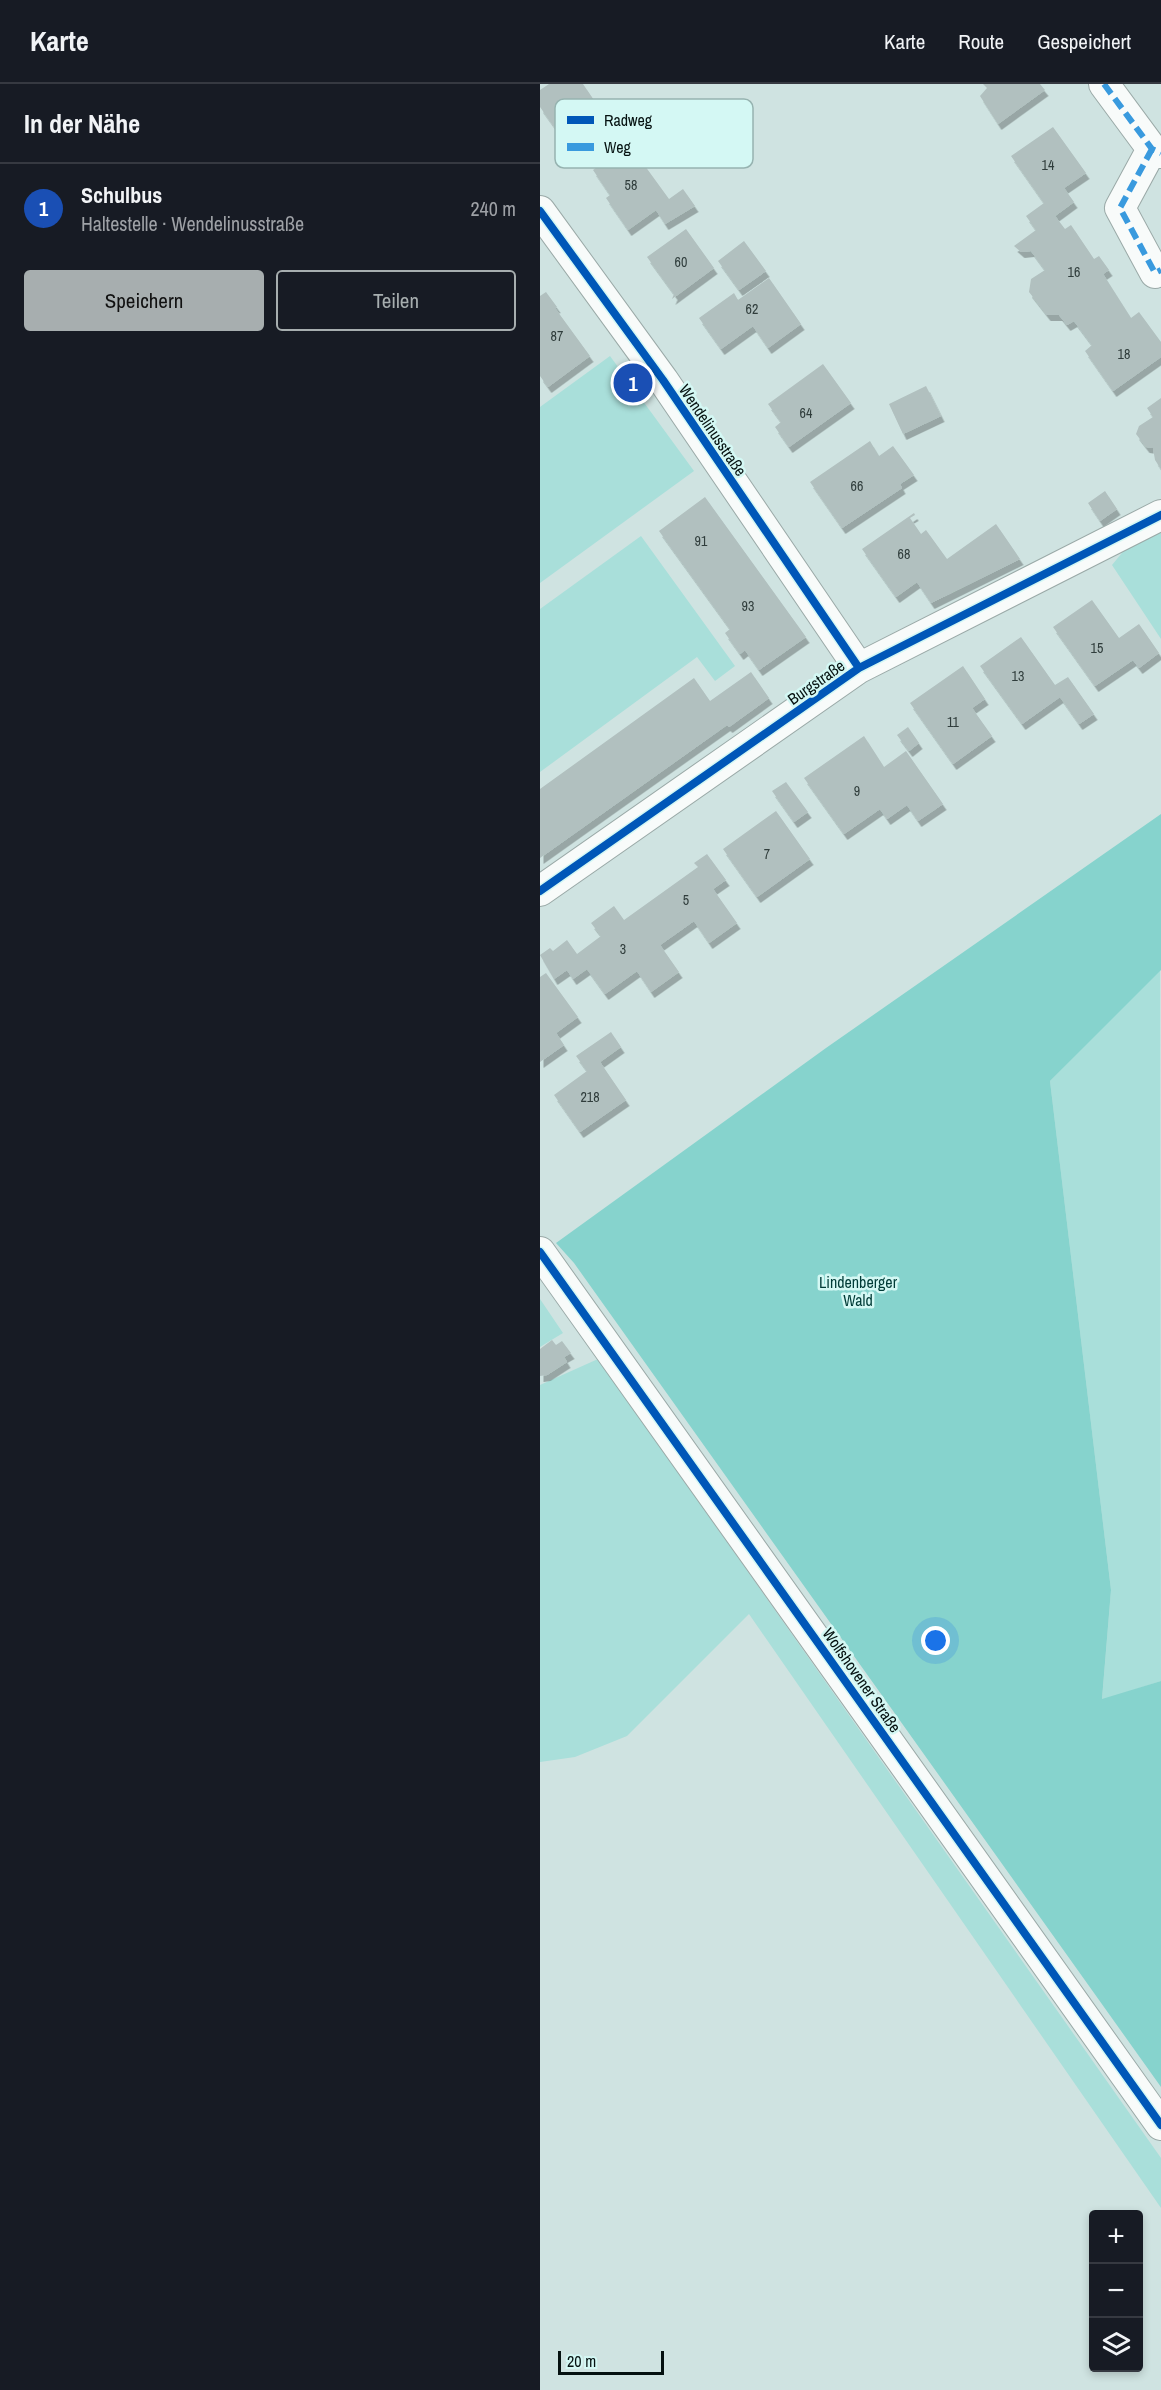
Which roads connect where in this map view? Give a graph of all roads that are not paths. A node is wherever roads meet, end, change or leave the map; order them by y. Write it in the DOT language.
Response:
graph roads {
  1 [pos="1104,84"];
  2 [pos="1156,151"];
  3 [pos="540,211"];
  4 [pos="1161,270"];
  5 [pos="1161,515"];
  6 [pos="859,668"];
  7 [pos="540,891"];
  8 [pos="540,1252"];
  9 [pos="1161,2125"];
  1 -- 2 [label="street"];
  2 -- 4 [label="street"];
  3 -- 6 [label="street, Wendelinusstraße"];
  5 -- 6 [label="street, Burgstraße"];
  6 -- 7 [label="street, Burgstraße"];
  8 -- 9 [label="street, Wolfshovener Straße"];
}
